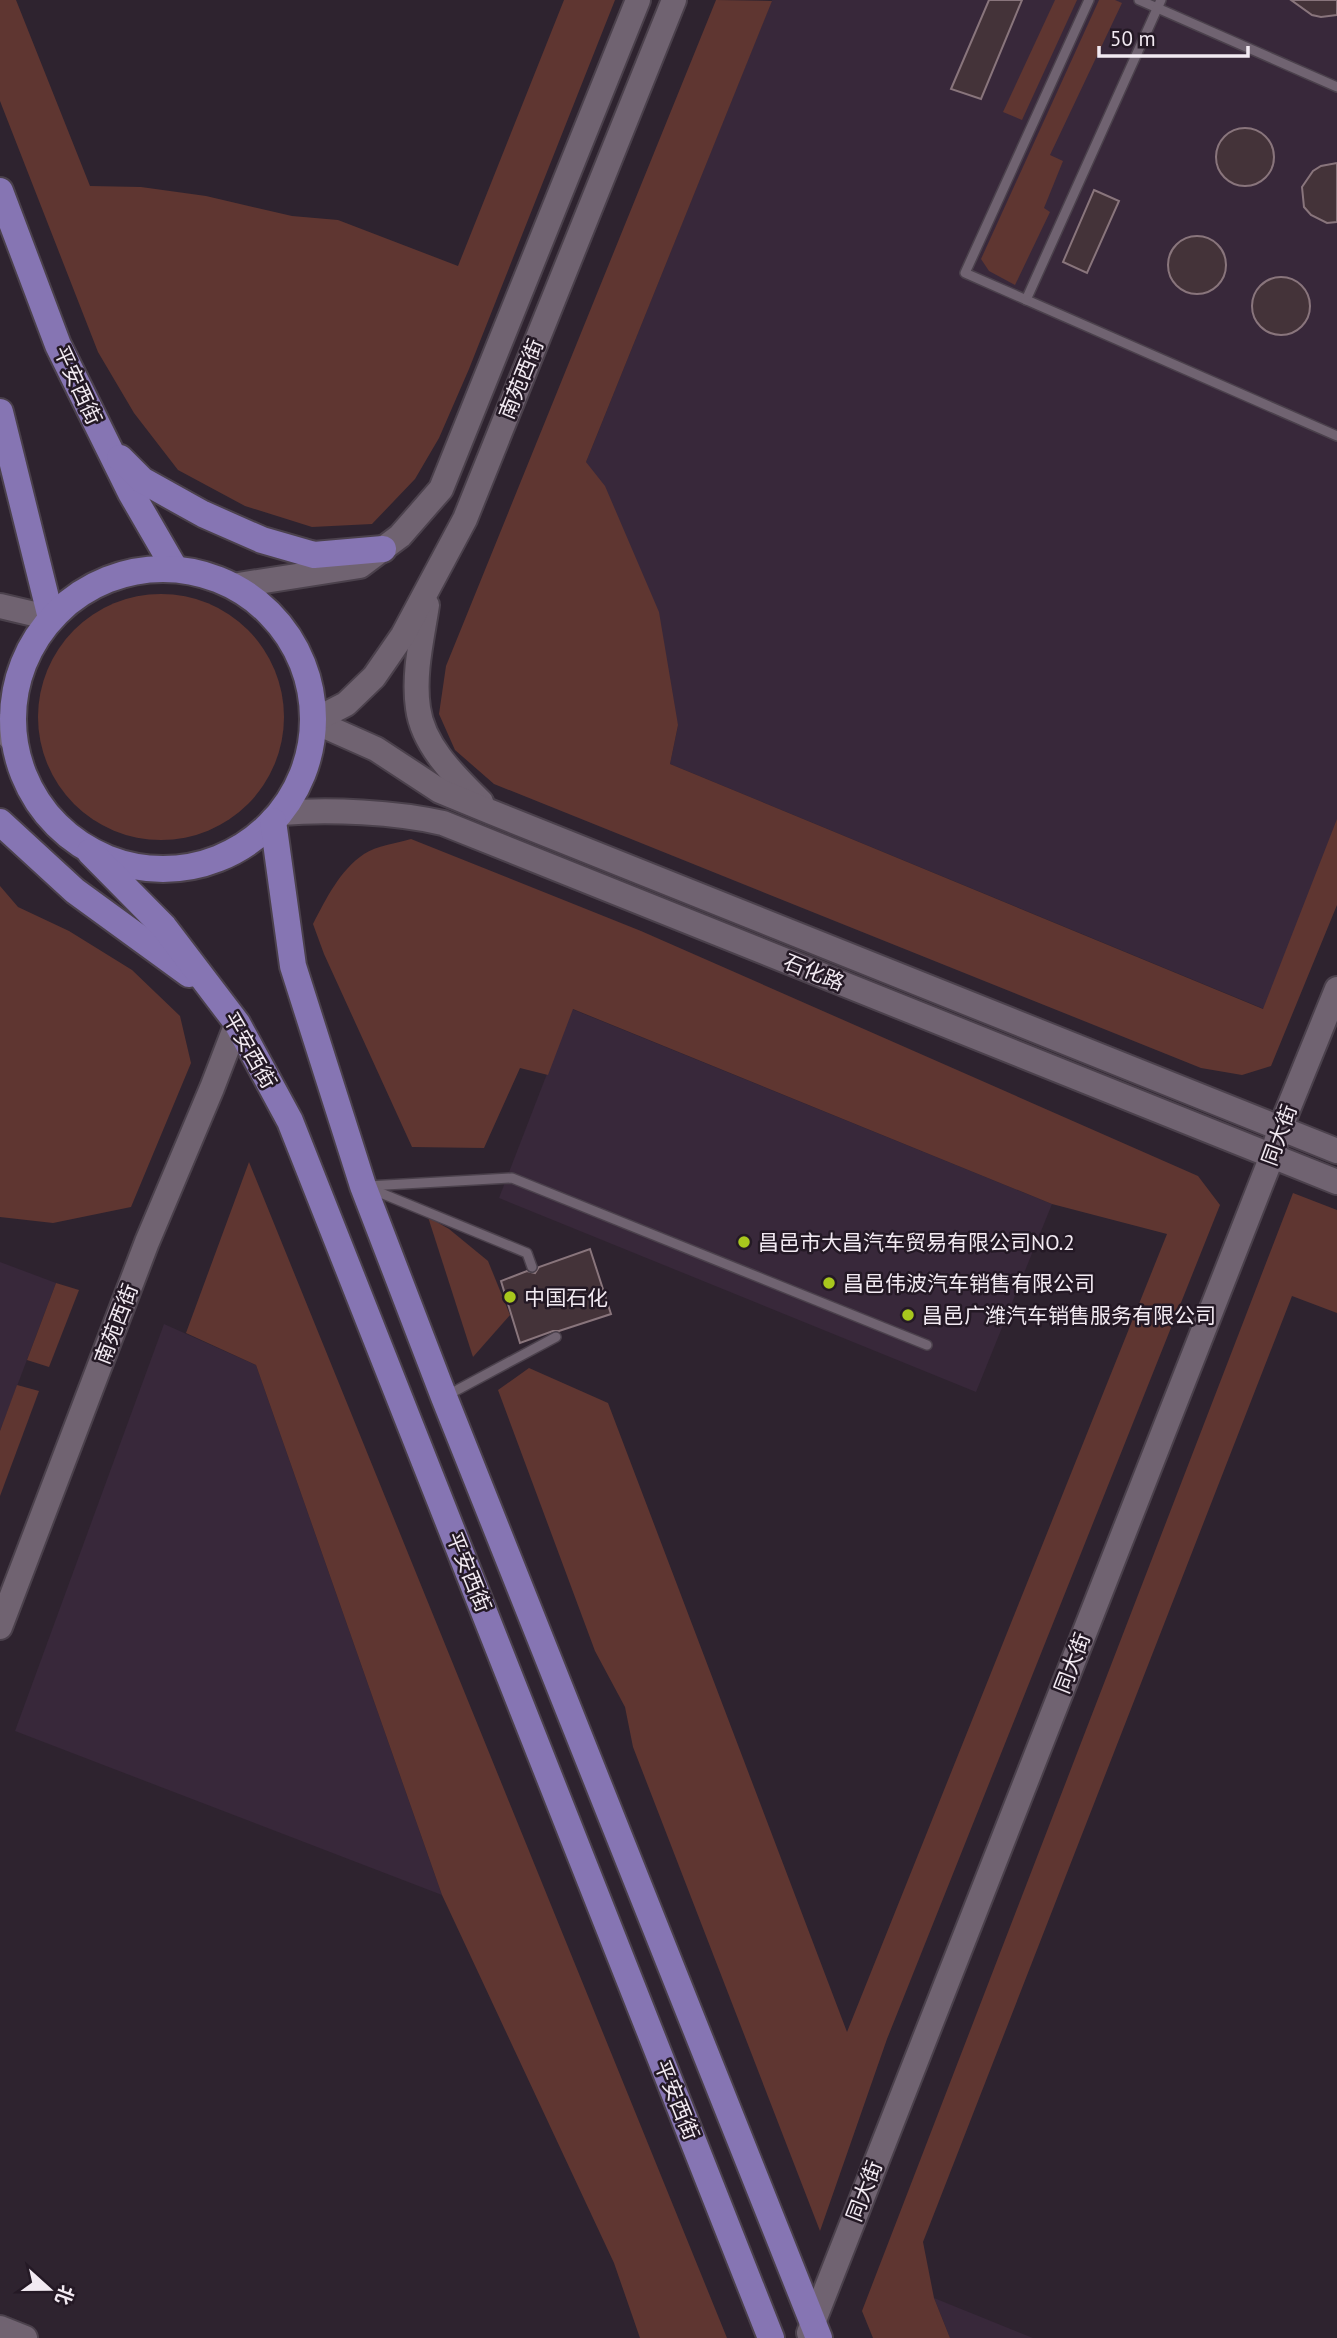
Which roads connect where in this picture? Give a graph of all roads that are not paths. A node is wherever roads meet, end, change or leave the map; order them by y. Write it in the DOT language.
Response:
graph roads {
  1 [pos="638,0"];
  2 [pos="674,0"];
  3 [pos="1089,0"];
  4 [pos="1139,0"];
  5 [pos="1159,4"];
  6 [pos="1337,88"];
  7 [pos="0,191"];
  8 [pos="1026,300"];
  9 [pos="0,412"];
  10 [pos="1337,436"];
  11 [pos="105,442"];
  12 [pos="383,549"];
  13 [pos="175,569"];
  14 [pos="430,584"];
  15 [pos="232,586"];
  16 [pos="0,606"];
  17 [pos="51,618"];
  18 [pos="313,721"];
  19 [pos="7,734"];
  20 [pos="491,812"];
  21 [pos="277,817"];
  22 [pos="0,822"];
  23 [pos="90,852"];
  24 [pos="1337,989"];
  25 [pos="212,990"];
  26 [pos="237,1023"];
  27 [pos="1280,1129"];
  28 [pos="1337,1151"];
  29 [pos="1272,1156"];
  30 [pos="1337,1182"];
  31 [pos="363,1186"];
  32 [pos="532,1267"];
  33 [pos="556,1337"];
  34 [pos="927,1345"];
  35 [pos="444,1397"];
  36 [pos="0,1627"];
  37 [pos="0,2328"];
  38 [pos="813,2332"];
  39 [pos="25,2338"];
  40 [pos="771,2338"];
  1 -- 12 [label="main road, 南苑西街"];
  2 -- 14 [label="main road, 南苑西街"];
  3 -- 8 [label="lane"];
  4 -- 5 [label="lane"];
  5 -- 6 [label="lane"];
  5 -- 8 [label="lane"];
  7 -- 11 [label="main road, 平安西街"];
  8 -- 10 [label="lane"];
  9 -- 17 [label="main road"];
  11 -- 12 [label="main road"];
  11 -- 13 [label="main road, 平安西街"];
  12 -- 15 [label="main road, 南苑西街"];
  13 -- 15 [label="main road"];
  13 -- 17 [label="main road"];
  14 -- 18 [label="main road, 南苑西街"];
  14 -- 20 [label="main road"];
  15 -- 18 [label="main road"];
  16 -- 17 [label="main road"];
  17 -- 19 [label="main road"];
  18 -- 20 [label="main road, 石化路"];
  18 -- 21 [label="main road"];
  19 -- 23 [label="main road"];
  20 -- 27 [label="main road, 石化路"];
  21 -- 23 [label="main road"];
  21 -- 29 [label="main road, 石化路"];
  21 -- 31 [label="main road, 平安西街"];
  22 -- 25 [label="main road"];
  23 -- 25 [label="main road, 平安西街"];
  24 -- 27 [label="main road, 同大街"];
  25 -- 26 [label="main road, 平安西街"];
  26 -- 36 [label="main road, 南苑西街"];
  26 -- 40 [label="main road, 平安西街"];
  27 -- 28 [label="main road, 石化路"];
  27 -- 29 [label="main road, 同大街"];
  29 -- 30 [label="main road, 石化路"];
  29 -- 38 [label="main road, 同大街"];
  31 -- 32 [label="lane"];
  31 -- 34 [label="lane"];
  31 -- 35 [label="main road, 平安西街"];
  33 -- 35 [label="lane"];
  35 -- 38 [label="main road, 平安西街"];
  37 -- 39 [label="main road"];
}
